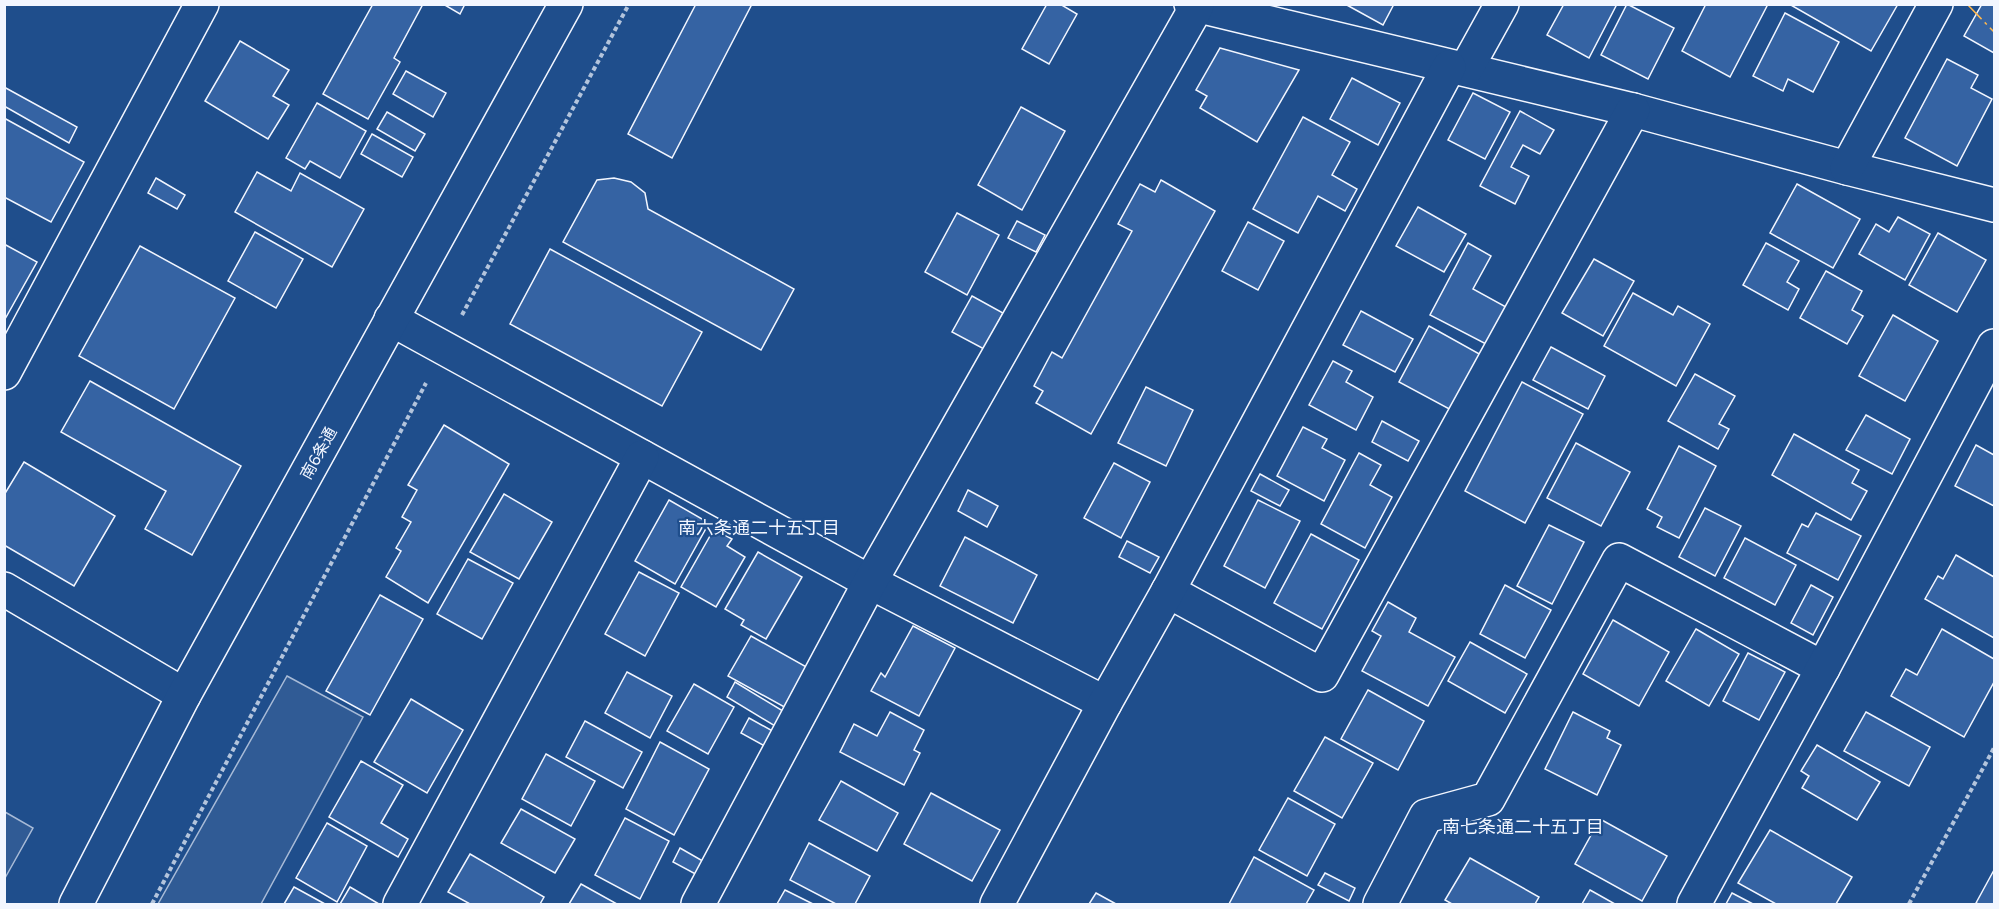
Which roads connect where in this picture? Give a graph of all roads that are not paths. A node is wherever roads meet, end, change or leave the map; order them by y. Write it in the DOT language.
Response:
graph roads {
  1 [pos="202,4"];
  2 [pos="566,4"];
  3 [pos="1502,4"];
  4 [pos="1936,4"];
  5 [pos="1194,5"];
  6 [pos="1458,68"];
  7 [pos="1632,110"];
  8 [pos="1846,168"];
  9 [pos="1995,205"];
  10 [pos="391,319"];
  11 [pos="1995,346"];
  12 [pos="4,373"];
  13 [pos="642,457"];
  14 [pos="870,582"];
  15 [pos="4,589"];
  16 [pos="1168,591"];
  17 [pos="1823,668"];
  18 [pos="184,694"];
  19 [pos="1106,703"];
  20 [pos="76,904"];
  21 [pos="399,904"];
  22 [pos="698,904"];
  23 [pos="997,904"];
  24 [pos="1380,904"];
  25 [pos="1694,904"];
  1 -- 12 [label="street"];
  2 -- 10 [label="street, 南6条通"];
  3 -- 6 [label="street"];
  4 -- 8 [label="street"];
  5 -- 6 [label="street"];
  5 -- 14 [label="street"];
  6 -- 7 [label="street"];
  6 -- 16 [label="street"];
  7 -- 8 [label="street"];
  7 -- 16 [label="street"];
  8 -- 9 [label="street"];
  10 -- 13 [label="street"];
  10 -- 18 [label="street, 南6条通"];
  11 -- 17 [label="street"];
  13 -- 14 [label="street"];
  13 -- 21 [label="street"];
  14 -- 19 [label="street"];
  14 -- 22 [label="street"];
  15 -- 18 [label="street"];
  16 -- 19 [label="street"];
  17 -- 24 [label="street"];
  17 -- 25 [label="street"];
  18 -- 20 [label="street, 南6条通"];
  19 -- 23 [label="street"];
}
